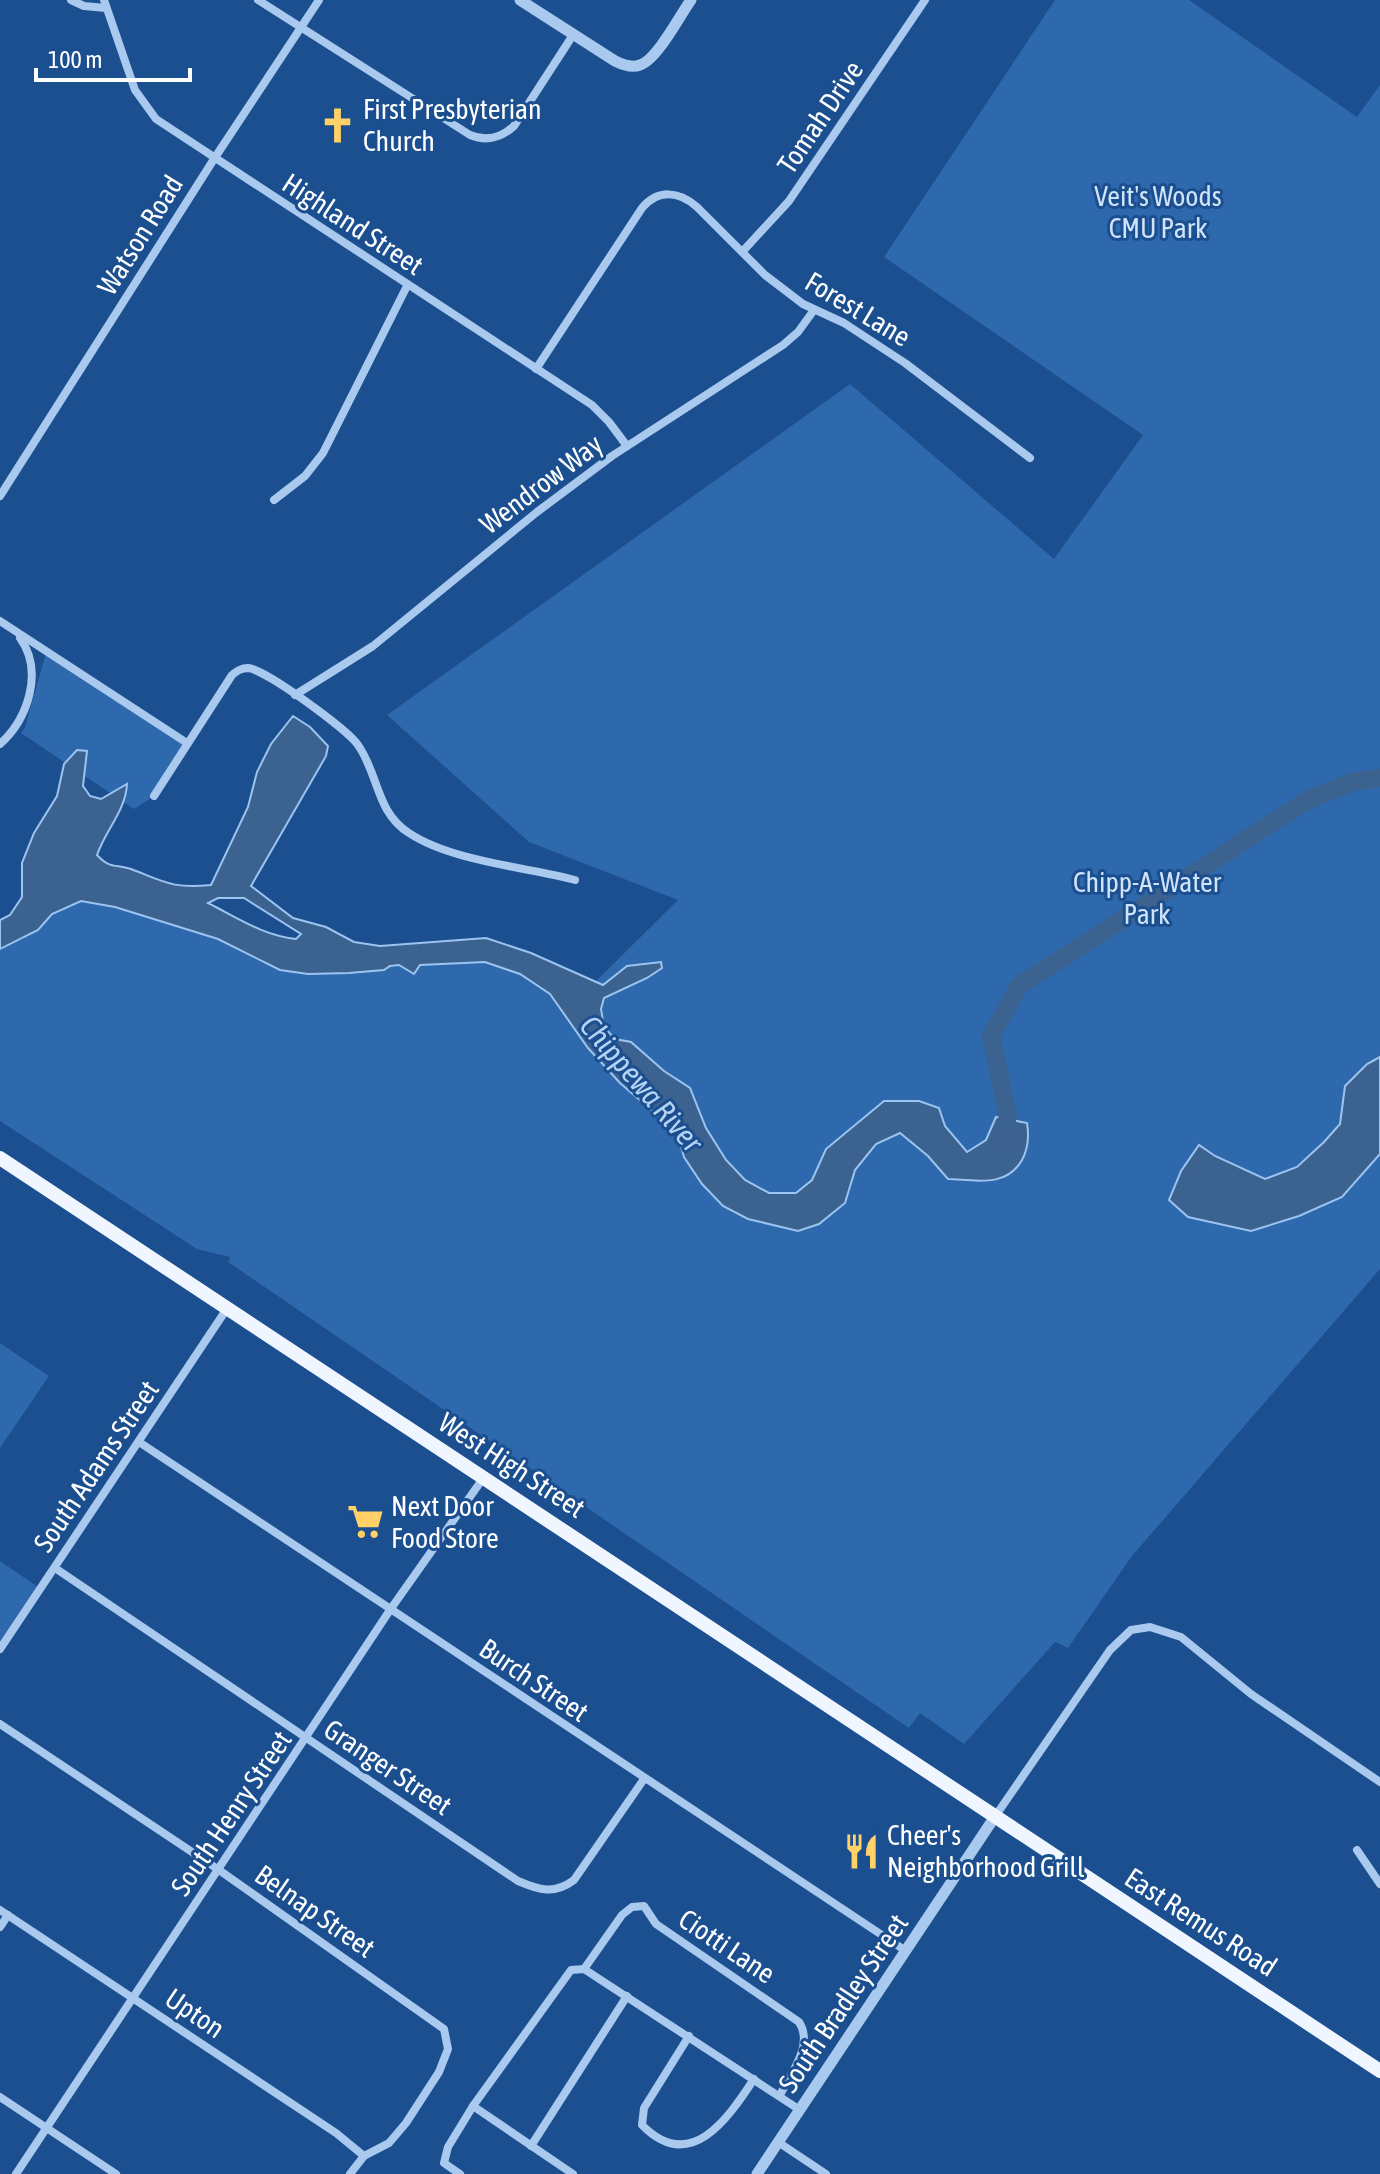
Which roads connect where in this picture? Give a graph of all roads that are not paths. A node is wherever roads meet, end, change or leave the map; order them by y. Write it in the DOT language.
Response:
graph roads {
  1 [pos="71,0"];
  2 [pos="258,0"];
  3 [pos="319,0"];
  4 [pos="520,0"];
  5 [pos="691,0"];
  6 [pos="925,0"];
  7 [pos="105,4"];
  8 [pos="301,27"];
  9 [pos="573,35"];
  10 [pos="214,159"];
  11 [pos="743,251"];
  12 [pos="407,286"];
  13 [pos="814,310"];
  14 [pos="536,369"];
  15 [pos="627,446"];
  16 [pos="1030,458"];
  17 [pos="0,496"];
  18 [pos="274,500"];
  19 [pos="0,621"];
  20 [pos="14,631"];
  21 [pos="295,695"];
  22 [pos="187,743"];
  23 [pos="0,744"];
  24 [pos="154,796"];
  25 [pos="575,880"];
  26 [pos="0,1158"];
  27 [pos="228,1307"];
  28 [pos="139,1442"];
  29 [pos="484,1477"];
  30 [pos="55,1568"];
  31 [pos="390,1610"];
  32 [pos="0,1649"];
  33 [pos="0,1724"];
  34 [pos="306,1739"];
  35 [pos="644,1779"];
  36 [pos="1380,1782"];
  37 [pos="994,1818"];
  38 [pos="1357,1850"];
  39 [pos="219,1870"];
  40 [pos="1380,1884"];
  41 [pos="4,1912"];
  42 [pos="0,1927"];
  43 [pos="906,1951"];
  44 [pos="584,1969"];
  45 [pos="627,1996"];
  46 [pos="134,1999"];
  47 [pos="689,2036"];
  48 [pos="1380,2071"];
  49 [pos="754,2079"];
  50 [pos="780,2095"];
  51 [pos="0,2097"];
  52 [pos="473,2106"];
  53 [pos="800,2110"];
  54 [pos="48,2128"];
  55 [pos="778,2142"];
  56 [pos="531,2146"];
  57 [pos="364,2156"];
  58 [pos="16,2174"];
  59 [pos="116,2174"];
  60 [pos="350,2174"];
  61 [pos="460,2174"];
  62 [pos="573,2174"];
  63 [pos="757,2174"];
  64 [pos="826,2174"];
  1 -- 7 [label="street"];
  2 -- 8 [label="street"];
  3 -- 8 [label="street, Watson Road"];
  4 -- 9 [label="street"];
  5 -- 9 [label="street"];
  6 -- 11 [label="street, Tomah Drive"];
  7 -- 10 [label="street, Highland Street"];
  8 -- 9 [label="street"];
  8 -- 10 [label="street, Watson Road"];
  10 -- 12 [label="street, Highland Street"];
  10 -- 17 [label="street, Watson Road"];
  11 -- 13 [label="street, Forest Lane"];
  11 -- 14 [label="street, Forest Lane"];
  12 -- 14 [label="street, Highland Street"];
  12 -- 18 [label="street"];
  13 -- 15 [label="street, Wendrow Way"];
  13 -- 16 [label="street, Forest Lane"];
  14 -- 15 [label="street, Highland Street"];
  15 -- 21 [label="street, Wendrow Way"];
  19 -- 20 [label="street"];
  20 -- 22 [label="street"];
  20 -- 23 [label="street"];
  21 -- 22 [label="street"];
  21 -- 25 [label="street"];
  22 -- 24 [label="street"];
  26 -- 27 [label="main road, West High Street"];
  27 -- 28 [label="street, South Adams Street"];
  27 -- 29 [label="main road, West High Street"];
  28 -- 30 [label="street, South Adams Street"];
  28 -- 31 [label="street, Burch Street"];
  29 -- 31 [label="street, South Henry Street"];
  29 -- 37 [label="main road, West High Street"];
  30 -- 32 [label="street, South Adams Street"];
  30 -- 34 [label="street, Granger Street"];
  31 -- 34 [label="street, South Henry Street"];
  31 -- 35 [label="street, Burch Street"];
  33 -- 39 [label="street, Belnap Street"];
  34 -- 35 [label="street, Granger Street"];
  34 -- 39 [label="street, South Henry Street"];
  35 -- 43 [label="street, Burch Street"];
  36 -- 37 [label="street"];
  37 -- 43 [label="street, South Bradley Street"];
  37 -- 48 [label="main road, East Remus Road"];
  38 -- 40 [label="street"];
  39 -- 46 [label="street, South Henry Street"];
  39 -- 57 [label="street, Belnap Street"];
  41 -- 42 [label="street"];
  41 -- 46 [label="street, Upton"];
  43 -- 53 [label="street, South Bradley Street"];
  44 -- 45 [label="street"];
  44 -- 50 [label="street, Ciotti Lane"];
  44 -- 52 [label="street"];
  45 -- 47 [label="street"];
  45 -- 56 [label="street"];
  46 -- 54 [label="street, South Henry Street"];
  46 -- 57 [label="street, Upton"];
  47 -- 49 [label="street"];
  47 -- 49 [label="street"];
  49 -- 50 [label="street"];
  50 -- 53 [label="street"];
  51 -- 54 [label="street"];
  52 -- 56 [label="street"];
  52 -- 61 [label="street"];
  53 -- 55 [label="street, South Bradley Street"];
  54 -- 58 [label="street, South Henry Street"];
  54 -- 59 [label="street"];
  55 -- 63 [label="street, South Bradley Street"];
  55 -- 64 [label="street"];
  56 -- 62 [label="street"];
  57 -- 60 [label="street"];
}
